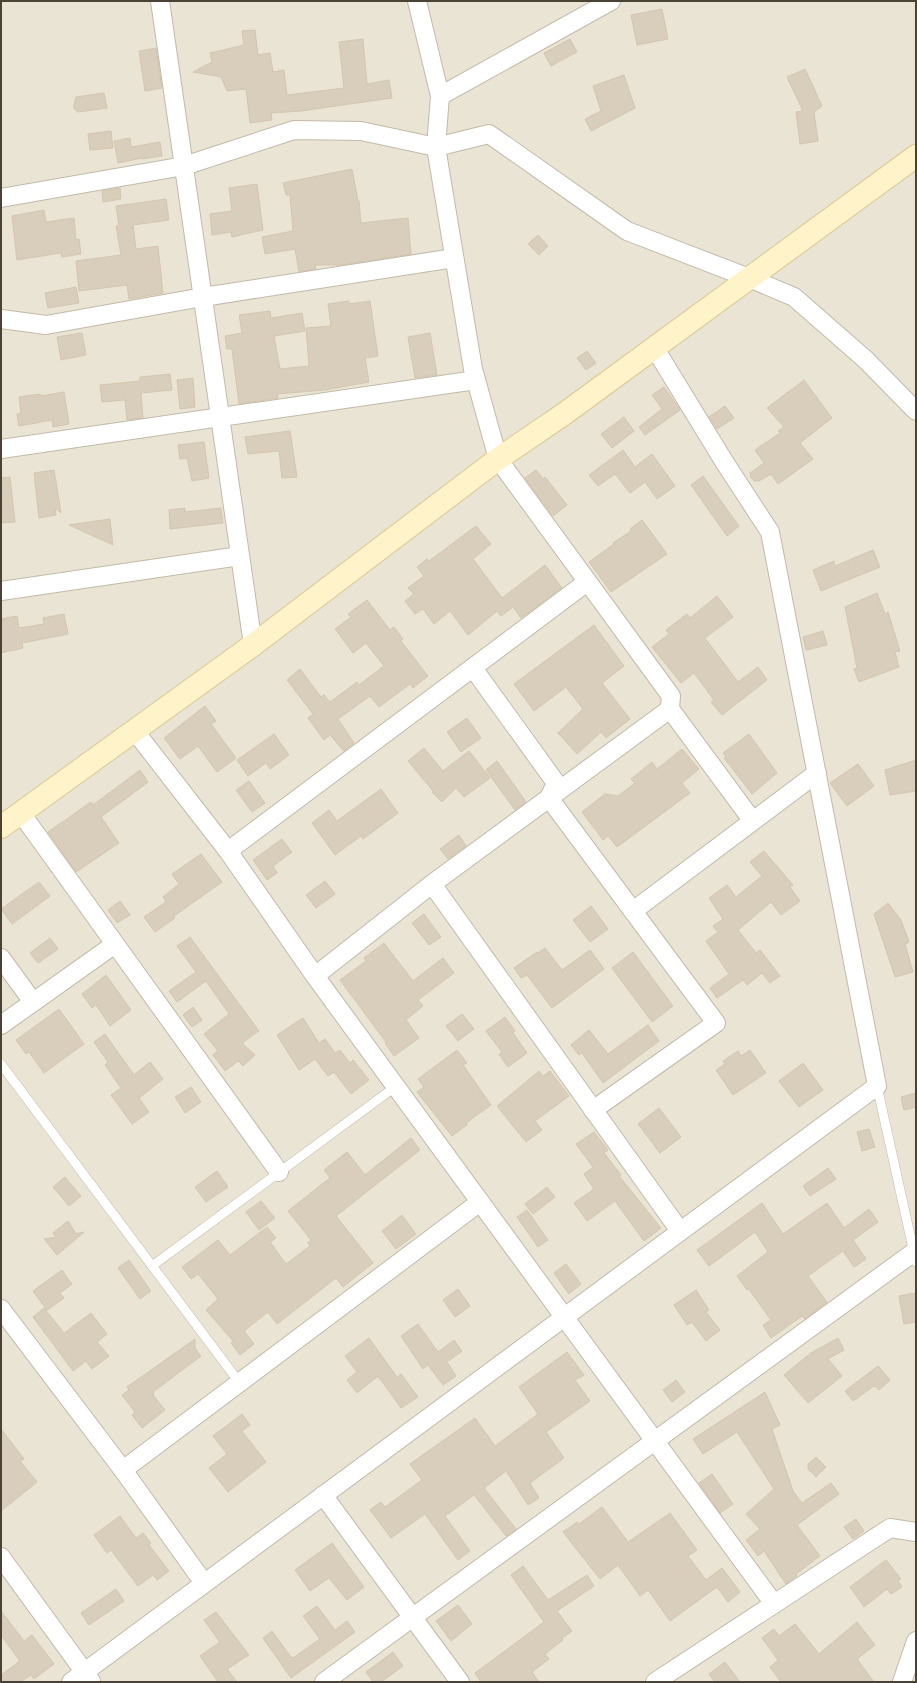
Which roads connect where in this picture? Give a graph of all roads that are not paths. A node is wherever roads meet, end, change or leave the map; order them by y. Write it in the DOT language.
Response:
graph roads {
  1 [pos="160,1"];
  2 [pos="417,1"];
  3 [pos="611,1"];
  4 [pos="440,96"];
  5 [pos="436,146"];
  6 [pos="916,156"];
  7 [pos="184,166"];
  8 [pos="1,198"];
  9 [pos="454,258"];
  10 [pos="749,278"];
  11 [pos="203,297"];
  12 [pos="1,319"];
  13 [pos="654,347"];
  14 [pos="476,380"];
  15 [pos="916,411"];
  16 [pos="221,417"];
  17 [pos="1,449"];
  18 [pos="498,460"];
  19 [pos="240,556"];
  20 [pos="587,582"];
  21 [pos="1,591"];
  22 [pos="253,645"];
  23 [pos="473,668"];
  24 [pos="670,709"];
  25 [pos="134,730"];
  26 [pos="816,772"];
  27 [pos="549,798"];
  28 [pos="21,813"];
  29 [pos="752,820"];
  30 [pos="1,828"];
  31 [pos="228,850"];
  32 [pos="432,884"];
  33 [pos="633,911"];
  34 [pos="115,944"];
  35 [pos="1,958"];
  36 [pos="315,976"];
  37 [pos="33,1002"];
  38 [pos="1,1025"];
  39 [pos="1,1064"];
  40 [pos="877,1086"];
  41 [pos="395,1087"];
  42 [pos="593,1110"];
  43 [pos="279,1172"];
  44 [pos="480,1202"];
  45 [pos="680,1231"];
  46 [pos="915,1257"];
  47 [pos="152,1266"];
  48 [pos="1,1309"];
  49 [pos="564,1317"];
  50 [pos="238,1382"];
  51 [pos="655,1440"];
  52 [pos="123,1470"];
  53 [pos="323,1495"];
  54 [pos="916,1532"];
  55 [pos="1,1557"];
  56 [pos="204,1583"];
  57 [pos="774,1604"];
  58 [pos="412,1618"];
  59 [pos="916,1641"];
  60 [pos="82,1679"];
  61 [pos="324,1682"];
  62 [pos="460,1682"];
  63 [pos="655,1682"];
  64 [pos="902,1682"];
  1 -- 7 [label="street"];
  2 -- 4 [label="street"];
  3 -- 4 [label="street"];
  4 -- 5 [label="street"];
  5 -- 7 [label="street"];
  5 -- 9 [label="street"];
  5 -- 10 [label="street"];
  6 -- 10 [label="street"];
  7 -- 8 [label="street"];
  7 -- 11 [label="street"];
  9 -- 11 [label="street"];
  9 -- 14 [label="street"];
  10 -- 13 [label="street"];
  10 -- 15 [label="street"];
  11 -- 12 [label="street"];
  11 -- 16 [label="street"];
  13 -- 18 [label="street"];
  13 -- 26 [label="street"];
  14 -- 16 [label="street"];
  14 -- 18 [label="street"];
  16 -- 17 [label="street"];
  16 -- 19 [label="street"];
  18 -- 20 [label="street"];
  18 -- 22 [label="street"];
  19 -- 21 [label="street"];
  19 -- 22 [label="street"];
  20 -- 23 [label="street"];
  20 -- 24 [label="street"];
  22 -- 25 [label="street"];
  23 -- 27 [label="street"];
  23 -- 31 [label="street"];
  24 -- 27 [label="street"];
  24 -- 29 [label="street"];
  25 -- 28 [label="street"];
  25 -- 31 [label="street"];
  26 -- 29 [label="street"];
  26 -- 40 [label="street"];
  27 -- 32 [label="street"];
  27 -- 33 [label="street"];
  28 -- 30 [label="street"];
  28 -- 34 [label="street"];
  29 -- 33 [label="street"];
  31 -- 36 [label="street"];
  32 -- 36 [label="street"];
  32 -- 42 [label="street"];
  33 -- 42 [label="street"];
  34 -- 37 [label="street"];
  34 -- 43 [label="street"];
  35 -- 37 [label="street"];
  36 -- 41 [label="street"];
  37 -- 38 [label="street"];
  39 -- 47 [label="lane"];
  40 -- 45 [label="street"];
  40 -- 46 [label="lane"];
  41 -- 43 [label="lane"];
  41 -- 44 [label="street"];
  42 -- 45 [label="street"];
  43 -- 47 [label="lane"];
  44 -- 49 [label="street"];
  44 -- 50 [label="street"];
  45 -- 49 [label="street"];
  46 -- 51 [label="street"];
  47 -- 50 [label="lane"];
  48 -- 52 [label="street"];
  49 -- 51 [label="street"];
  49 -- 53 [label="street"];
  50 -- 52 [label="street"];
  51 -- 57 [label="street"];
  51 -- 58 [label="street"];
  52 -- 56 [label="street"];
  53 -- 56 [label="street"];
  53 -- 58 [label="street"];
  54 -- 57 [label="street"];
  55 -- 60 [label="street"];
  56 -- 60 [label="street"];
  57 -- 63 [label="street"];
  58 -- 61 [label="street"];
  58 -- 62 [label="street"];
  59 -- 64 [label="street"];
}
